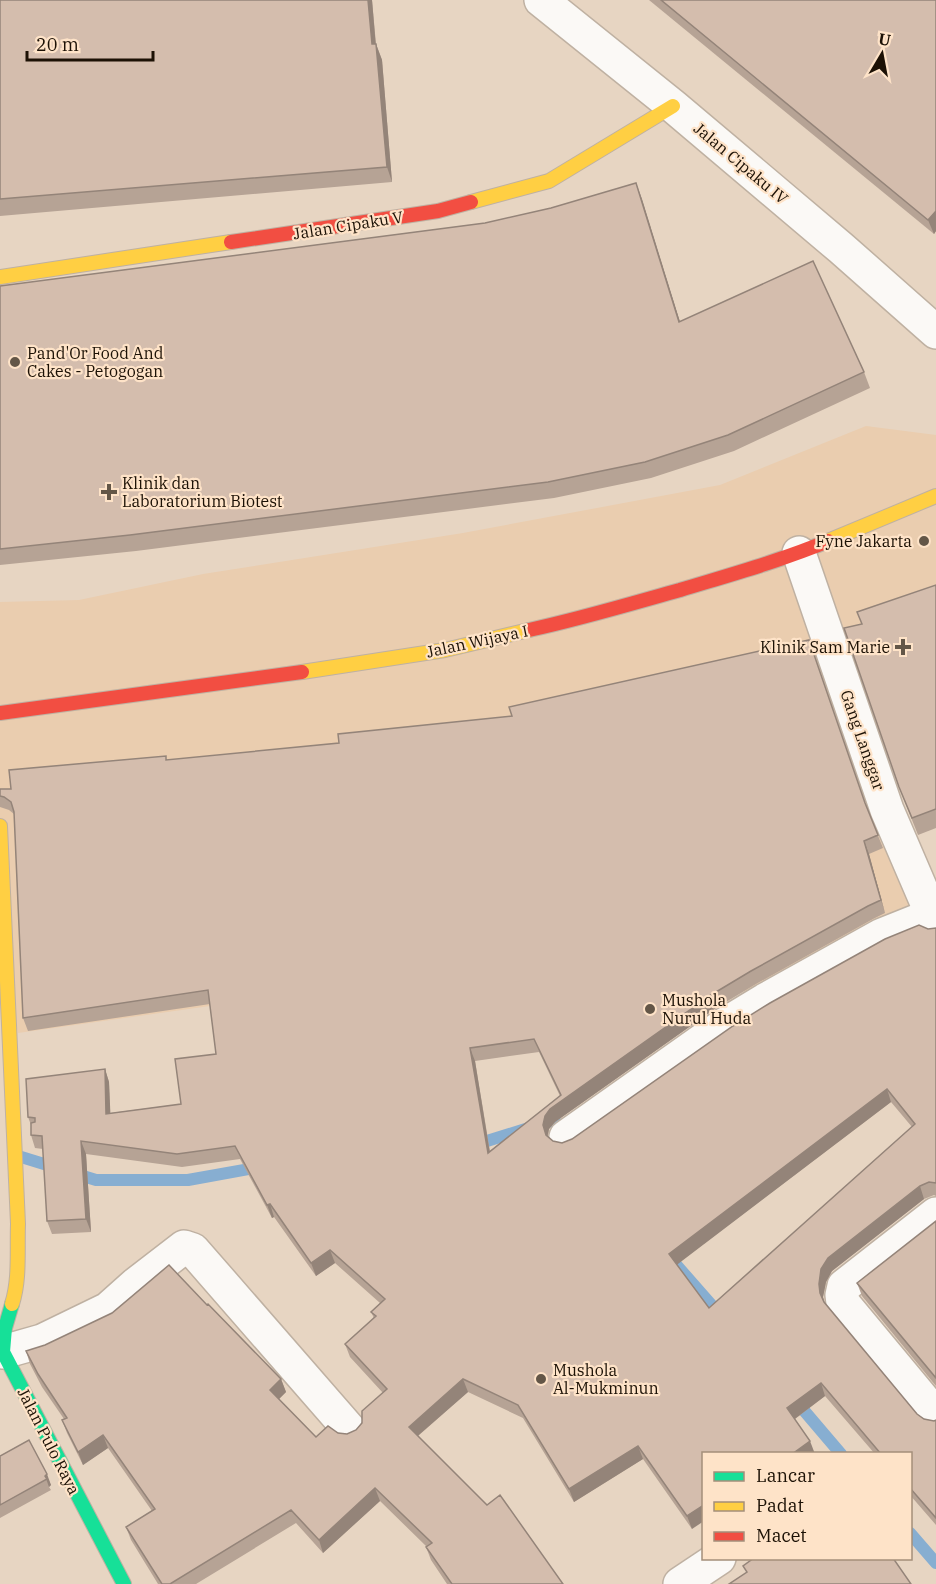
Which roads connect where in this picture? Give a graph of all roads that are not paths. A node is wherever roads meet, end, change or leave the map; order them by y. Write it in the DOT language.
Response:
graph roads {
  1 [pos="541,0"];
  2 [pos="673,106"];
  3 [pos="0,277"];
  4 [pos="936,332"];
  5 [pos="936,496"];
  6 [pos="798,553"];
  7 [pos="0,713"];
  8 [pos="0,826"];
  9 [pos="934,919"];
  10 [pos="566,1137"];
  11 [pos="936,1214"];
  12 [pos="3,1336"];
  13 [pos="936,1415"];
  14 [pos="349,1429"];
  15 [pos="715,1560"];
  16 [pos="123,1584"];
  17 [pos="680,1584"];
  1 -- 2 [label="street, Jalan Cipaku IV"];
  2 -- 3 [label="street, Jalan Cipaku V"];
  2 -- 4 [label="street, Jalan Cipaku IV"];
  5 -- 6 [label="street, Jalan Wijaya I"];
  6 -- 7 [label="street, Jalan Wijaya I"];
  6 -- 9 [label="street, Gang Langgar"];
  8 -- 12 [label="street"];
  9 -- 10 [label="street"];
  11 -- 13 [label="street"];
  12 -- 14 [label="street"];
  12 -- 16 [label="street, Jalan Pulo Raya"];
  15 -- 17 [label="street"];
}
